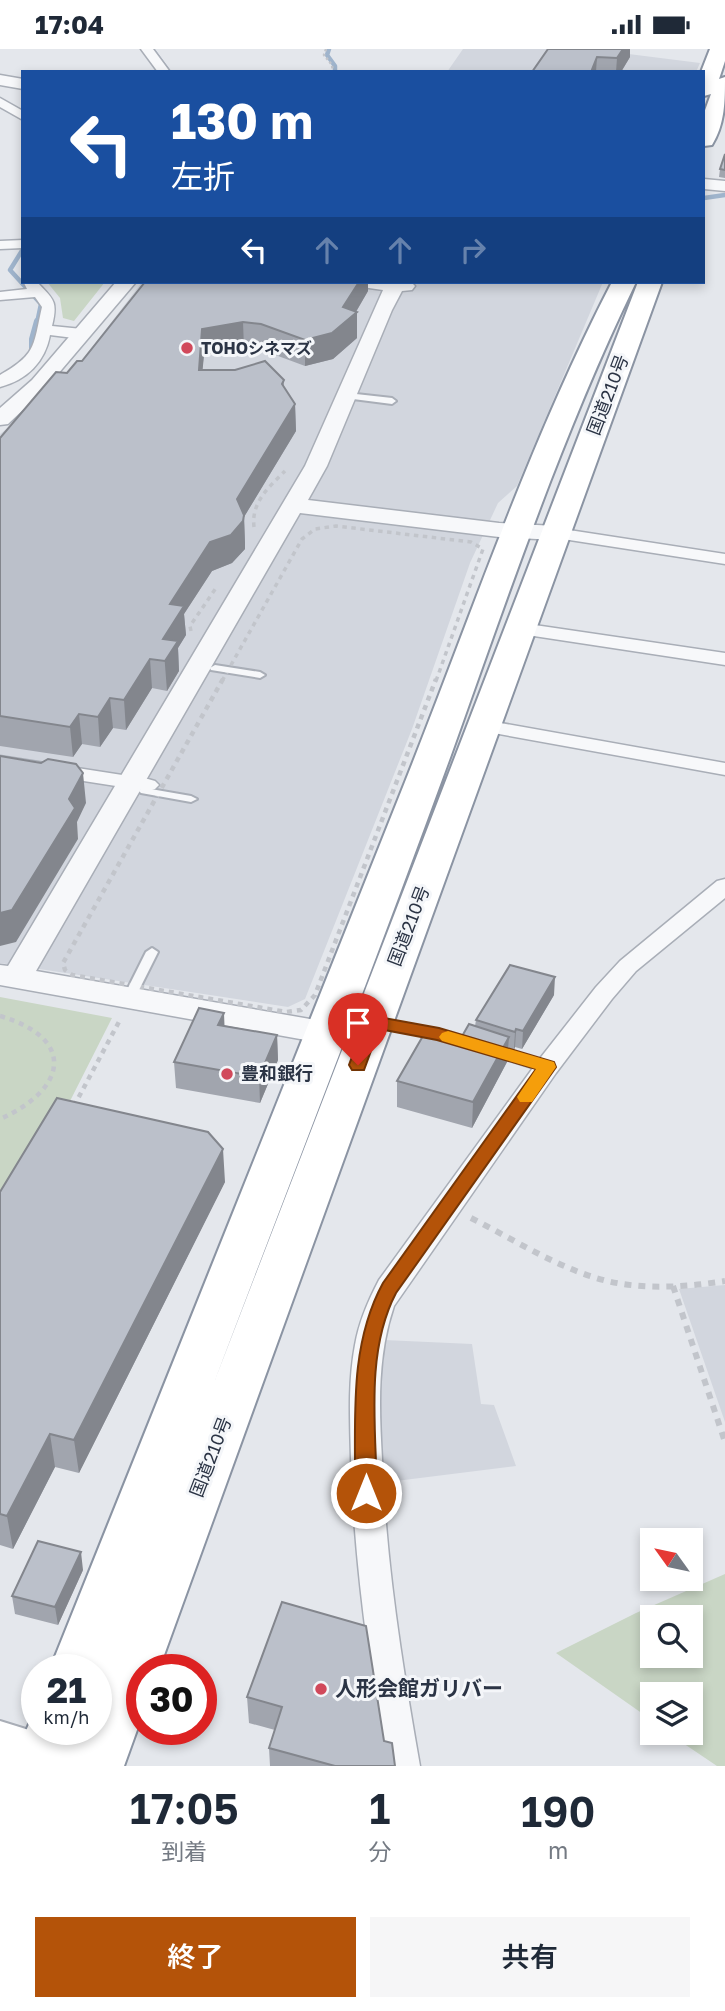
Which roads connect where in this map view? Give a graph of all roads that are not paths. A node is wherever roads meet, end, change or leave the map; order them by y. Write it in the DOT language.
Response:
graph roads {
  1 [pos="147,49"];
  2 [pos="720,49"];
  3 [pos="163,70"];
  4 [pos="0,81"];
  5 [pos="725,83"];
  6 [pos="21,84"];
  7 [pos="715,101"];
  8 [pos="0,102"];
  9 [pos="21,115"];
  10 [pos="705,136"];
  11 [pos="705,184"];
  12 [pos="725,186"];
  13 [pos="21,244"];
  14 [pos="0,245"];
  15 [pos="124,284"];
  16 [pos="401,284"];
  17 [pos="623,284"];
  18 [pos="649,284"];
  19 [pos="34,287"];
  20 [pos="0,296"];
  21 [pos="44,330"];
  22 [pos="82,334"];
  23 [pos="0,382"];
  24 [pos="356,397"];
  25 [pos="392,401"];
  26 [pos="0,419"];
  27 [pos="304,499"];
  28 [pos="530,529"];
  29 [pos="725,559"];
  30 [pos="521,629"];
  31 [pos="725,659"];
  32 [pos="221,669"];
  33 [pos="260,675"];
  34 [pos="484,726"];
  35 [pos="0,762"];
  36 [pos="725,769"];
  37 [pos="145,788"];
  38 [pos="191,799"];
  39 [pos="725,886"];
  40 [pos="152,952"];
  41 [pos="18,978"];
  42 [pos="129,999"];
  43 [pos="370,1031"];
  44 [pos="325,1033"];
  45 [pos="451,1038"];
  46 [pos="475,1045"];
  47 [pos="547,1067"];
  48 [pos="84,1654"];
  49 [pos="51,1755"];
  50 [pos="403,1766"];
  1 -- 3 [label="street"];
  2 -- 7 [label="highway"];
  4 -- 6 [label="street"];
  5 -- 7 [label="highway"];
  7 -- 10 [label="highway"];
  8 -- 9 [label="street"];
  11 -- 12 [label="street"];
  13 -- 14 [label="street"];
  15 -- 22 [label="street"];
  16 -- 24 [label="street"];
  16 -- 27 [label="street"];
  17 -- 28 [label="highway, 国道210号"];
  18 -- 28 [label="highway, 国道210号"];
  19 -- 20 [label="street"];
  19 -- 21 [label="street"];
  21 -- 22 [label="street"];
  21 -- 23 [label="street"];
  22 -- 26 [label="street"];
  24 -- 25 [label="lane"];
  24 -- 27 [label="street"];
  27 -- 28 [label="street"];
  27 -- 32 [label="street"];
  27 -- 37 [label="street"];
  28 -- 29 [label="street"];
  28 -- 30 [label="highway, 国道210号"];
  28 -- 44 [label="highway, 国道210号"];
  30 -- 31 [label="street"];
  30 -- 34 [label="highway, 国道210号"];
  32 -- 33 [label="lane"];
  32 -- 37 [label="street"];
  34 -- 36 [label="street"];
  34 -- 43 [label="highway, 国道210号"];
  35 -- 37 [label="street"];
  37 -- 38 [label="lane"];
  37 -- 41 [label="street"];
  39 -- 47 [label="street"];
  40 -- 42 [label="lane"];
  41 -- 42 [label="street"];
  42 -- 44 [label="street"];
  43 -- 44 [label="street"];
  43 -- 45 [label="lane"];
  43 -- 49 [label="highway, 国道210号"];
  44 -- 48 [label="highway, 国道210号"];
  46 -- 47 [label="lane"];
  47 -- 50 [label="street"];
}
